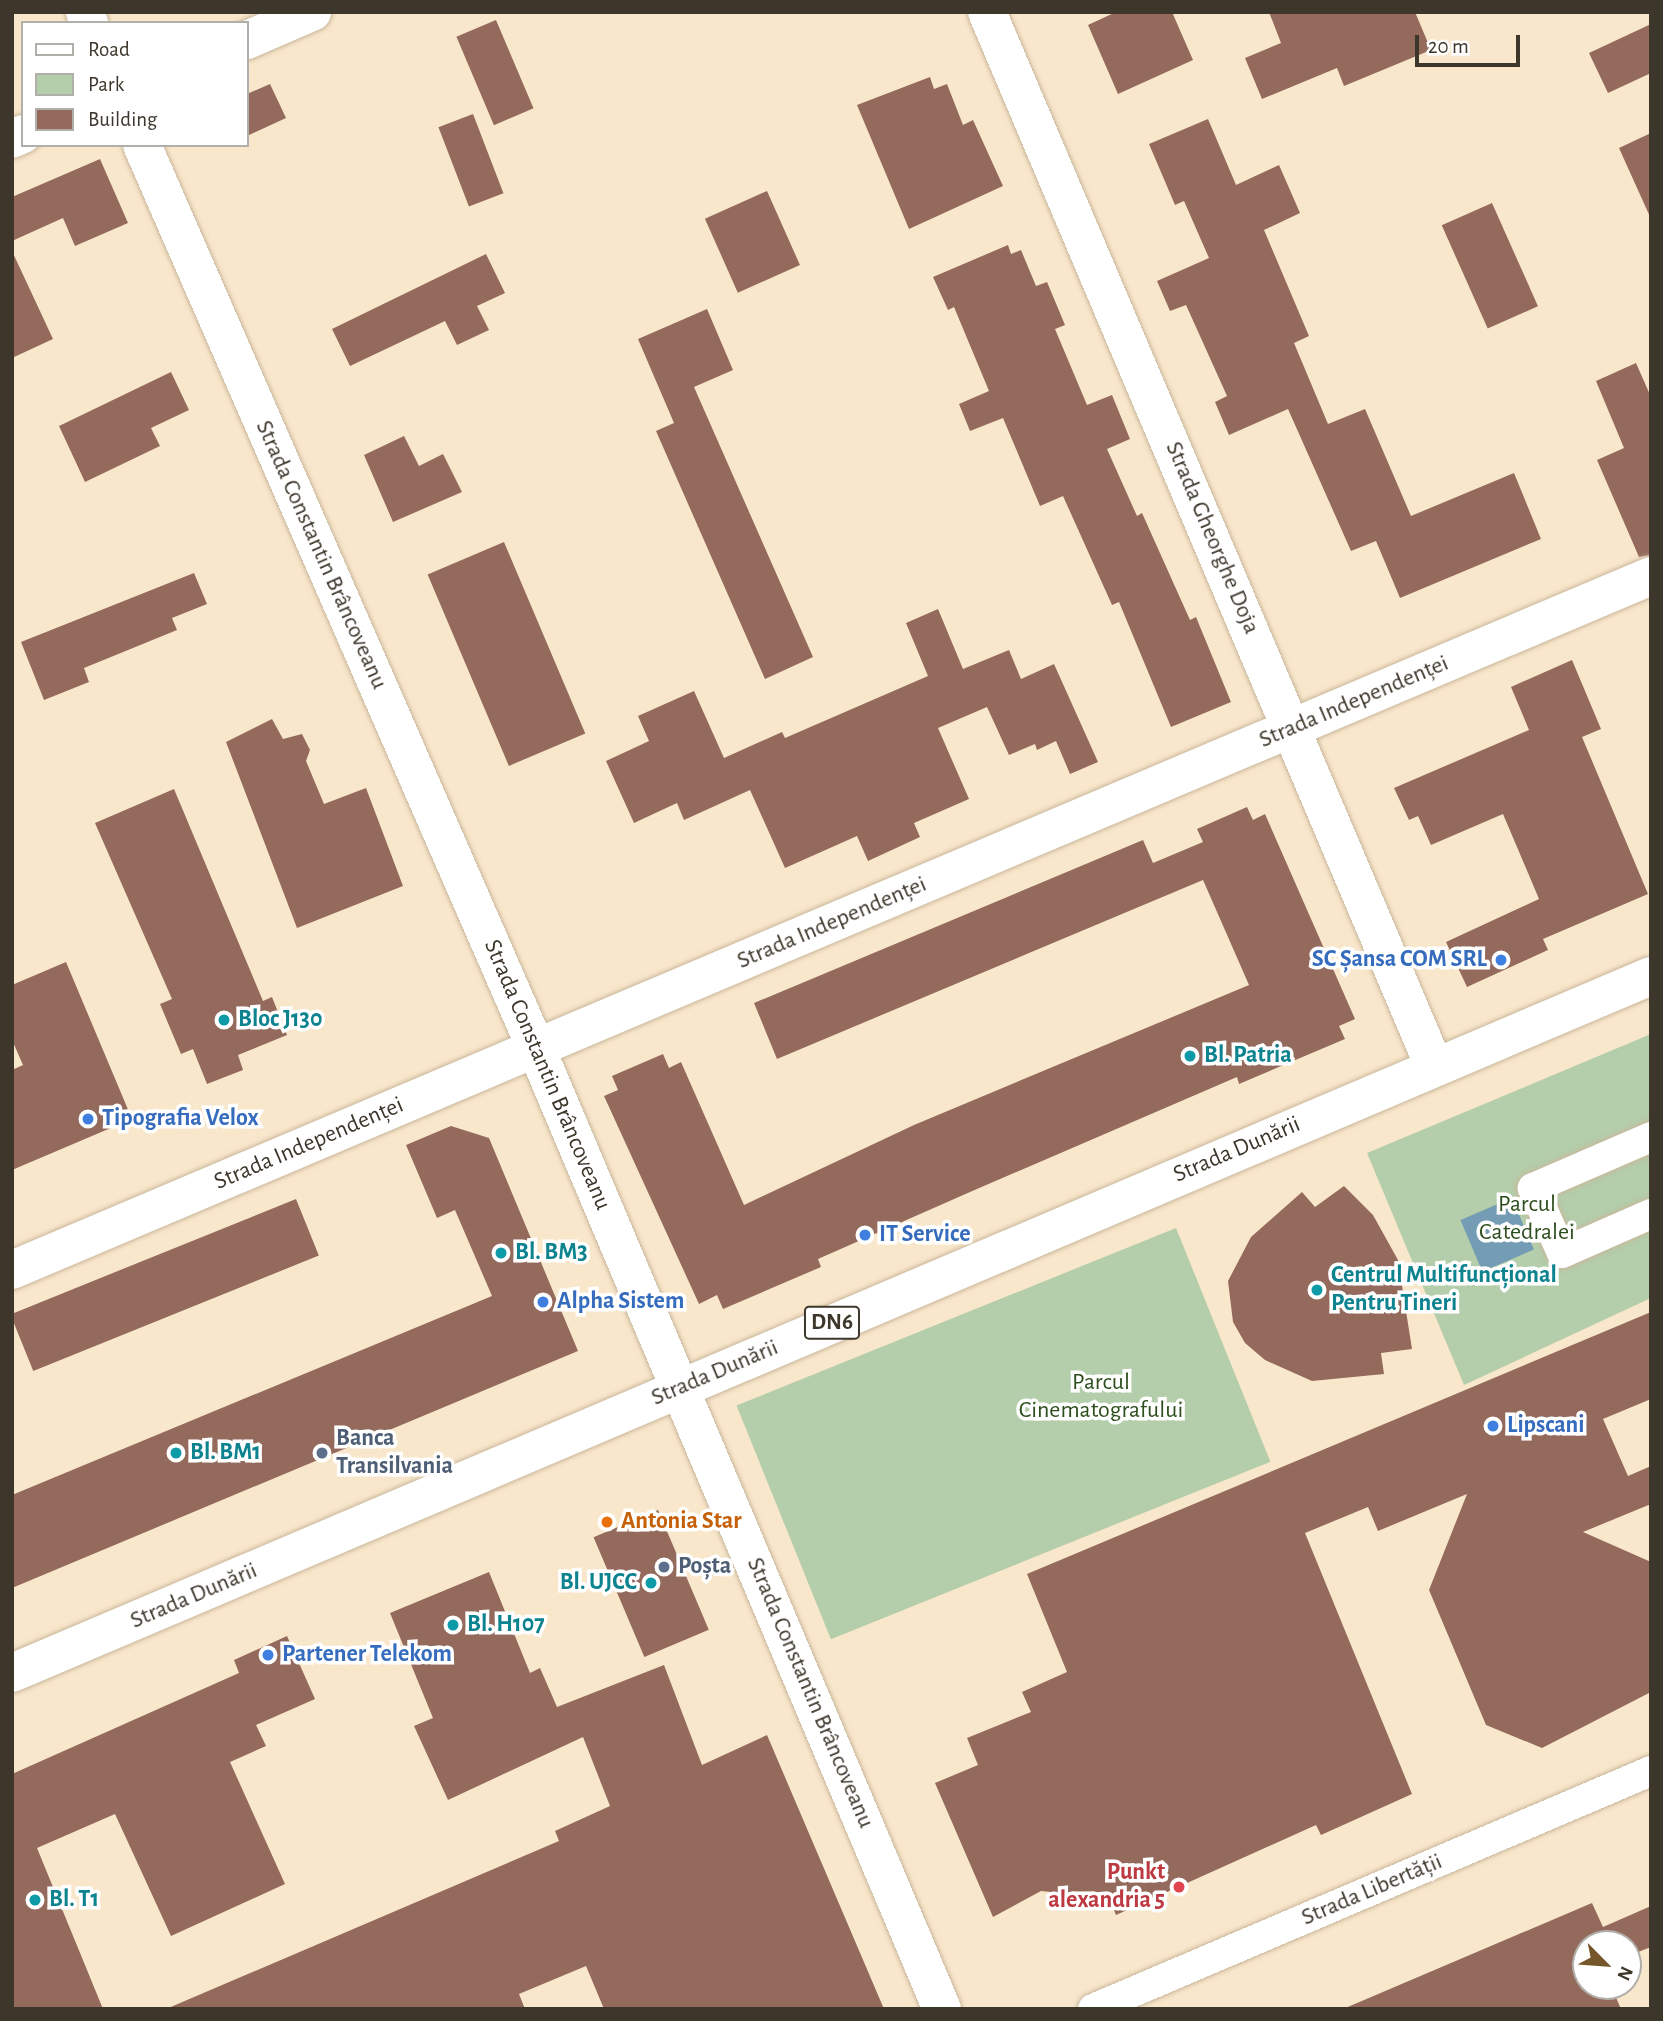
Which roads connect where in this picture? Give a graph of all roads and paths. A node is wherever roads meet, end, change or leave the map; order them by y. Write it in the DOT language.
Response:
graph roads {
  1 [pos="312,12"];
  2 [pos="986,12"];
  3 [pos="248,40"];
  4 [pos="143,147"];
  5 [pos="1651,576"];
  6 [pos="1293,727"];
  7 [pos="1651,976"];
  8 [pos="536,1048"];
  9 [pos="1434,1066"];
  10 [pos="1651,1137"];
  11 [pos="1651,1214"];
  12 [pos="12,1270"];
  13 [pos="680,1388"];
  14 [pos="13,1673"];
  15 [pos="1651,1771"];
  16 [pos="942,2009"];
  17 [pos="1093,2009"];
  1 -- 3 [label="street"];
  2 -- 6 [label="street, Strada Gheorghe Doja"];
  4 -- 8 [label="street, Strada Constantin Brâncoveanu"];
  5 -- 6 [label="street, Strada Independenței"];
  6 -- 8 [label="street, Strada Independenței"];
  6 -- 9 [label="street, Strada Gheorghe Doja"];
  7 -- 9 [label="street, Strada Dunării / DN6"];
  8 -- 12 [label="street, Strada Independenței"];
  8 -- 13 [label="street, Strada Constantin Brâncoveanu"];
  9 -- 13 [label="street, Strada Dunării / DN6"];
  10 -- 11 [label="street"];
  13 -- 14 [label="street, Strada Dunării / DN6"];
  13 -- 16 [label="street, Strada Constantin Brâncoveanu"];
  15 -- 17 [label="street, Strada Libertății"];
}
